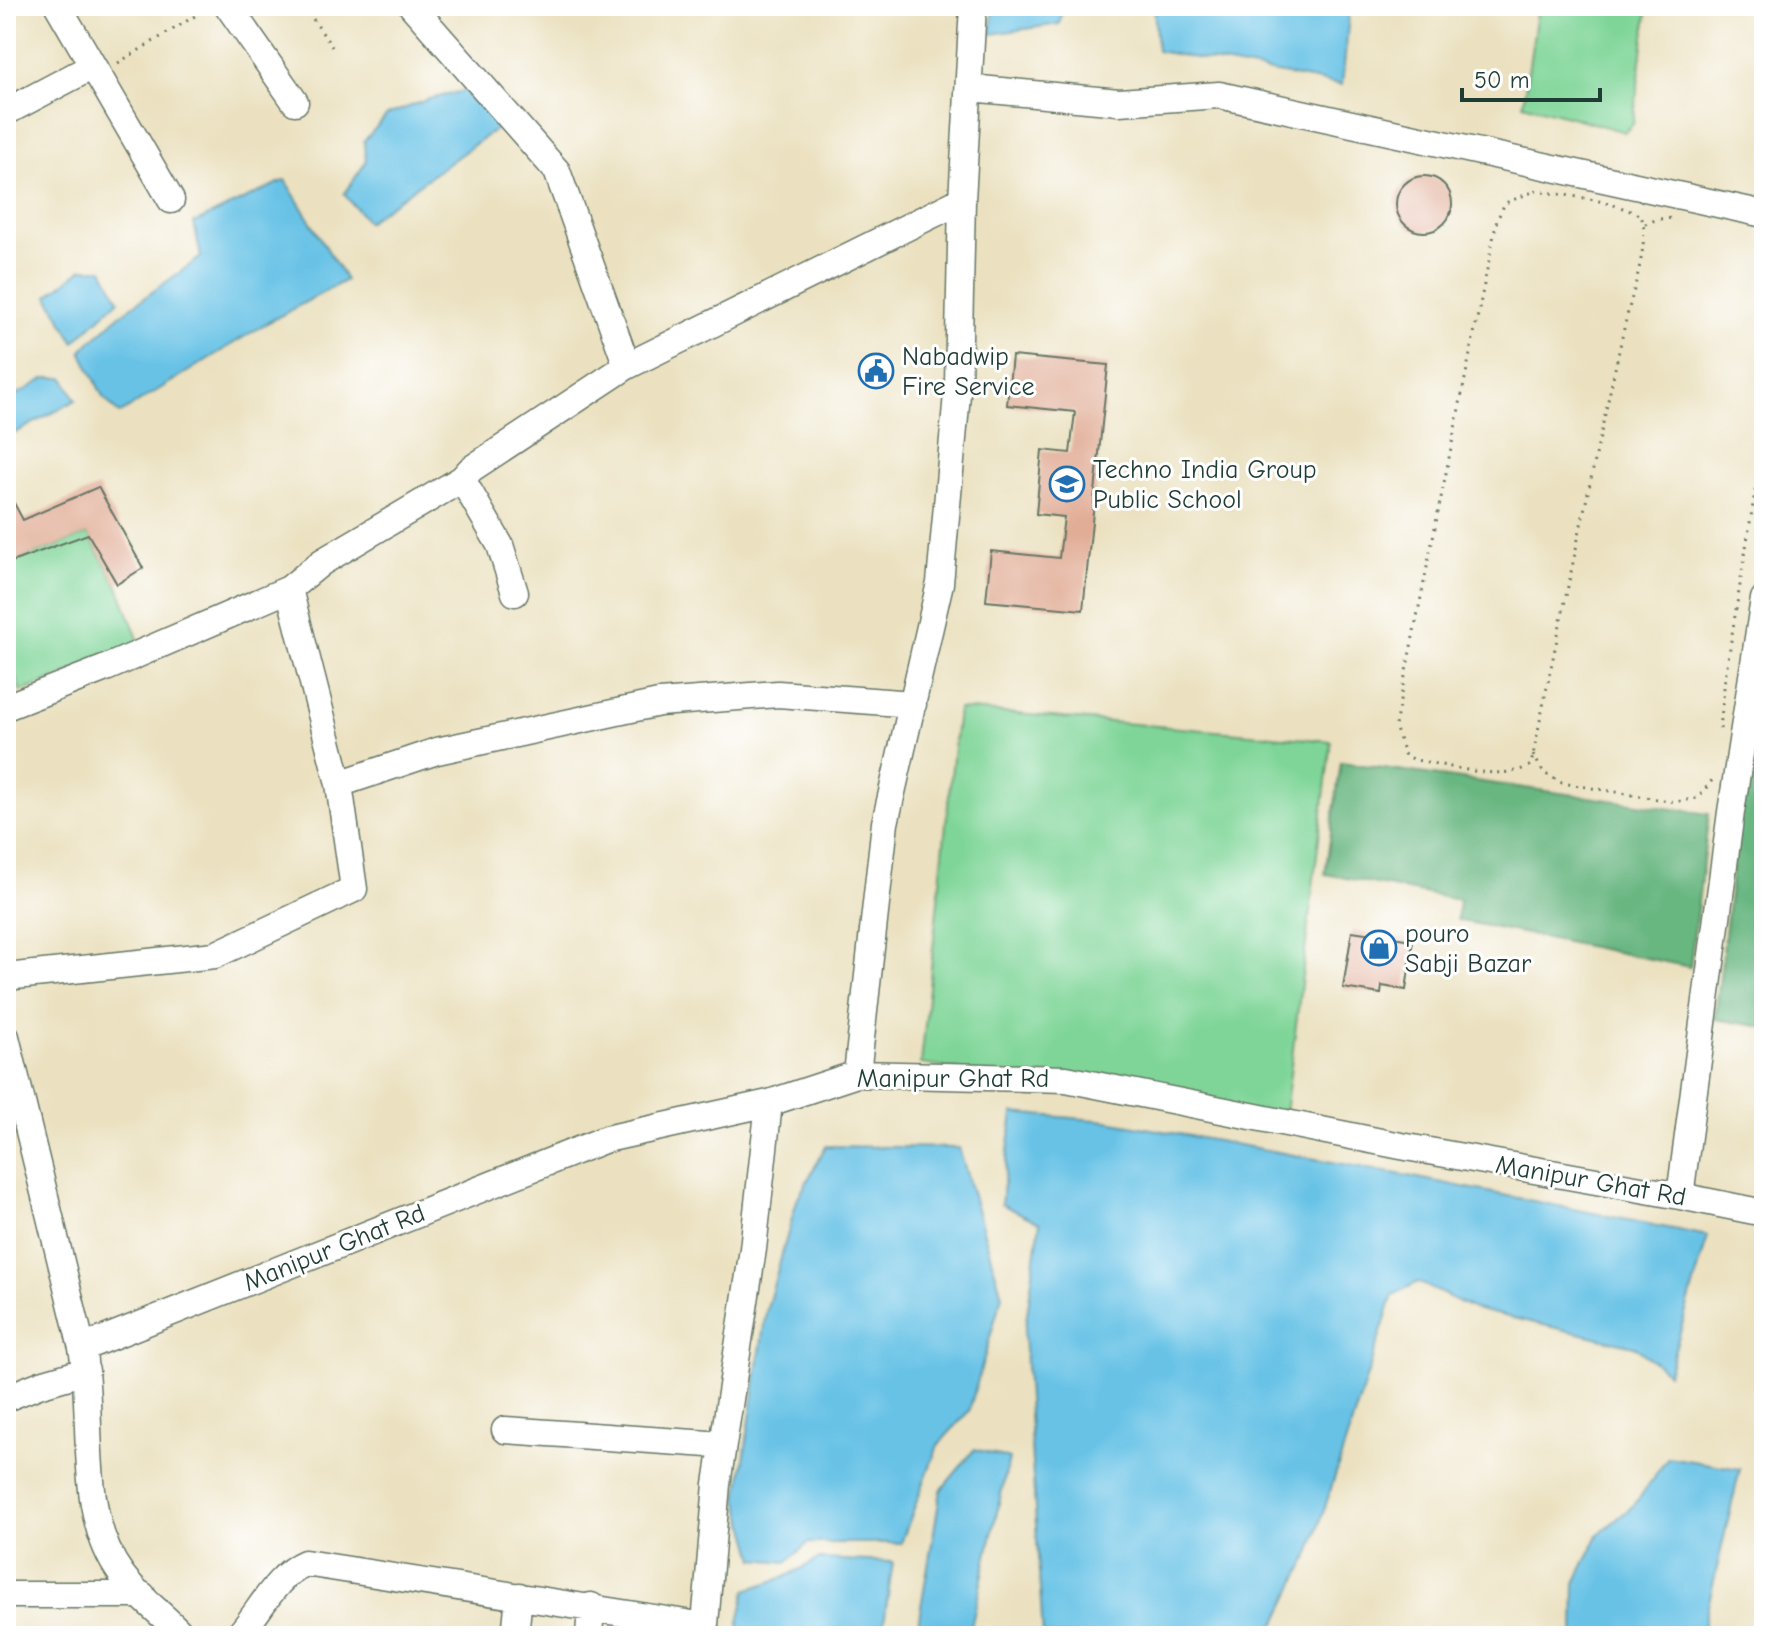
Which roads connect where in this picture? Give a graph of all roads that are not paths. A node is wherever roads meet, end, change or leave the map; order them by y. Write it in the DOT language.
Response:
graph roads {
  1 [pos="58,6"];
  2 [pos="228,6"];
  3 [pos="412,6"];
  4 [pos="973,6"];
  5 [pos="96,71"];
  6 [pos="970,88"];
  7 [pos="295,102"];
  8 [pos="6,112"];
  9 [pos="171,200"];
  10 [pos="962,200"];
  11 [pos="1764,214"];
  12 [pos="627,366"];
  13 [pos="462,479"];
  14 [pos="289,589"];
  15 [pos="515,593"];
  16 [pos="1764,599"];
  17 [pos="913,704"];
  18 [pos="6,707"];
  19 [pos="339,784"];
  20 [pos="6,977"];
  21 [pos="6,1037"];
  22 [pos="857,1074"];
  23 [pos="769,1103"];
  24 [pos="1680,1196"];
  25 [pos="1764,1213"];
  26 [pos="84,1359"];
  27 [pos="6,1398"];
  28 [pos="505,1430"];
  29 [pos="723,1445"];
  30 [pos="6,1595"];
  31 [pos="142,1595"];
  32 [pos="519,1596"];
  33 [pos="591,1606"];
  34 [pos="705,1631"];
  35 [pos="183,1636"];
  36 [pos="238,1636"];
  37 [pos="515,1636"];
  38 [pos="589,1636"];
  1 -- 5 [label="street"];
  2 -- 7 [label="street"];
  3 -- 12 [label="street"];
  4 -- 6 [label="street"];
  5 -- 8 [label="street"];
  5 -- 9 [label="street"];
  6 -- 10 [label="street"];
  6 -- 11 [label="street"];
  10 -- 12 [label="street"];
  10 -- 17 [label="street"];
  12 -- 13 [label="street"];
  13 -- 14 [label="street"];
  13 -- 15 [label="street"];
  14 -- 18 [label="street"];
  14 -- 19 [label="street"];
  16 -- 24 [label="street"];
  17 -- 19 [label="street"];
  17 -- 22 [label="street"];
  19 -- 20 [label="street"];
  21 -- 26 [label="street"];
  22 -- 23 [label="street, Manipur Ghat Rd"];
  22 -- 24 [label="street, Manipur Ghat Rd"];
  23 -- 26 [label="street, Manipur Ghat Rd"];
  23 -- 29 [label="street"];
  24 -- 25 [label="street, Manipur Ghat Rd"];
  26 -- 27 [label="street, Manipur Ghat Rd"];
  26 -- 31 [label="street"];
  28 -- 29 [label="street"];
  29 -- 34 [label="street"];
  30 -- 31 [label="street"];
  31 -- 35 [label="street"];
  32 -- 33 [label="street"];
  32 -- 36 [label="street"];
  32 -- 37 [label="street"];
  33 -- 34 [label="street"];
  33 -- 38 [label="street"];
}
